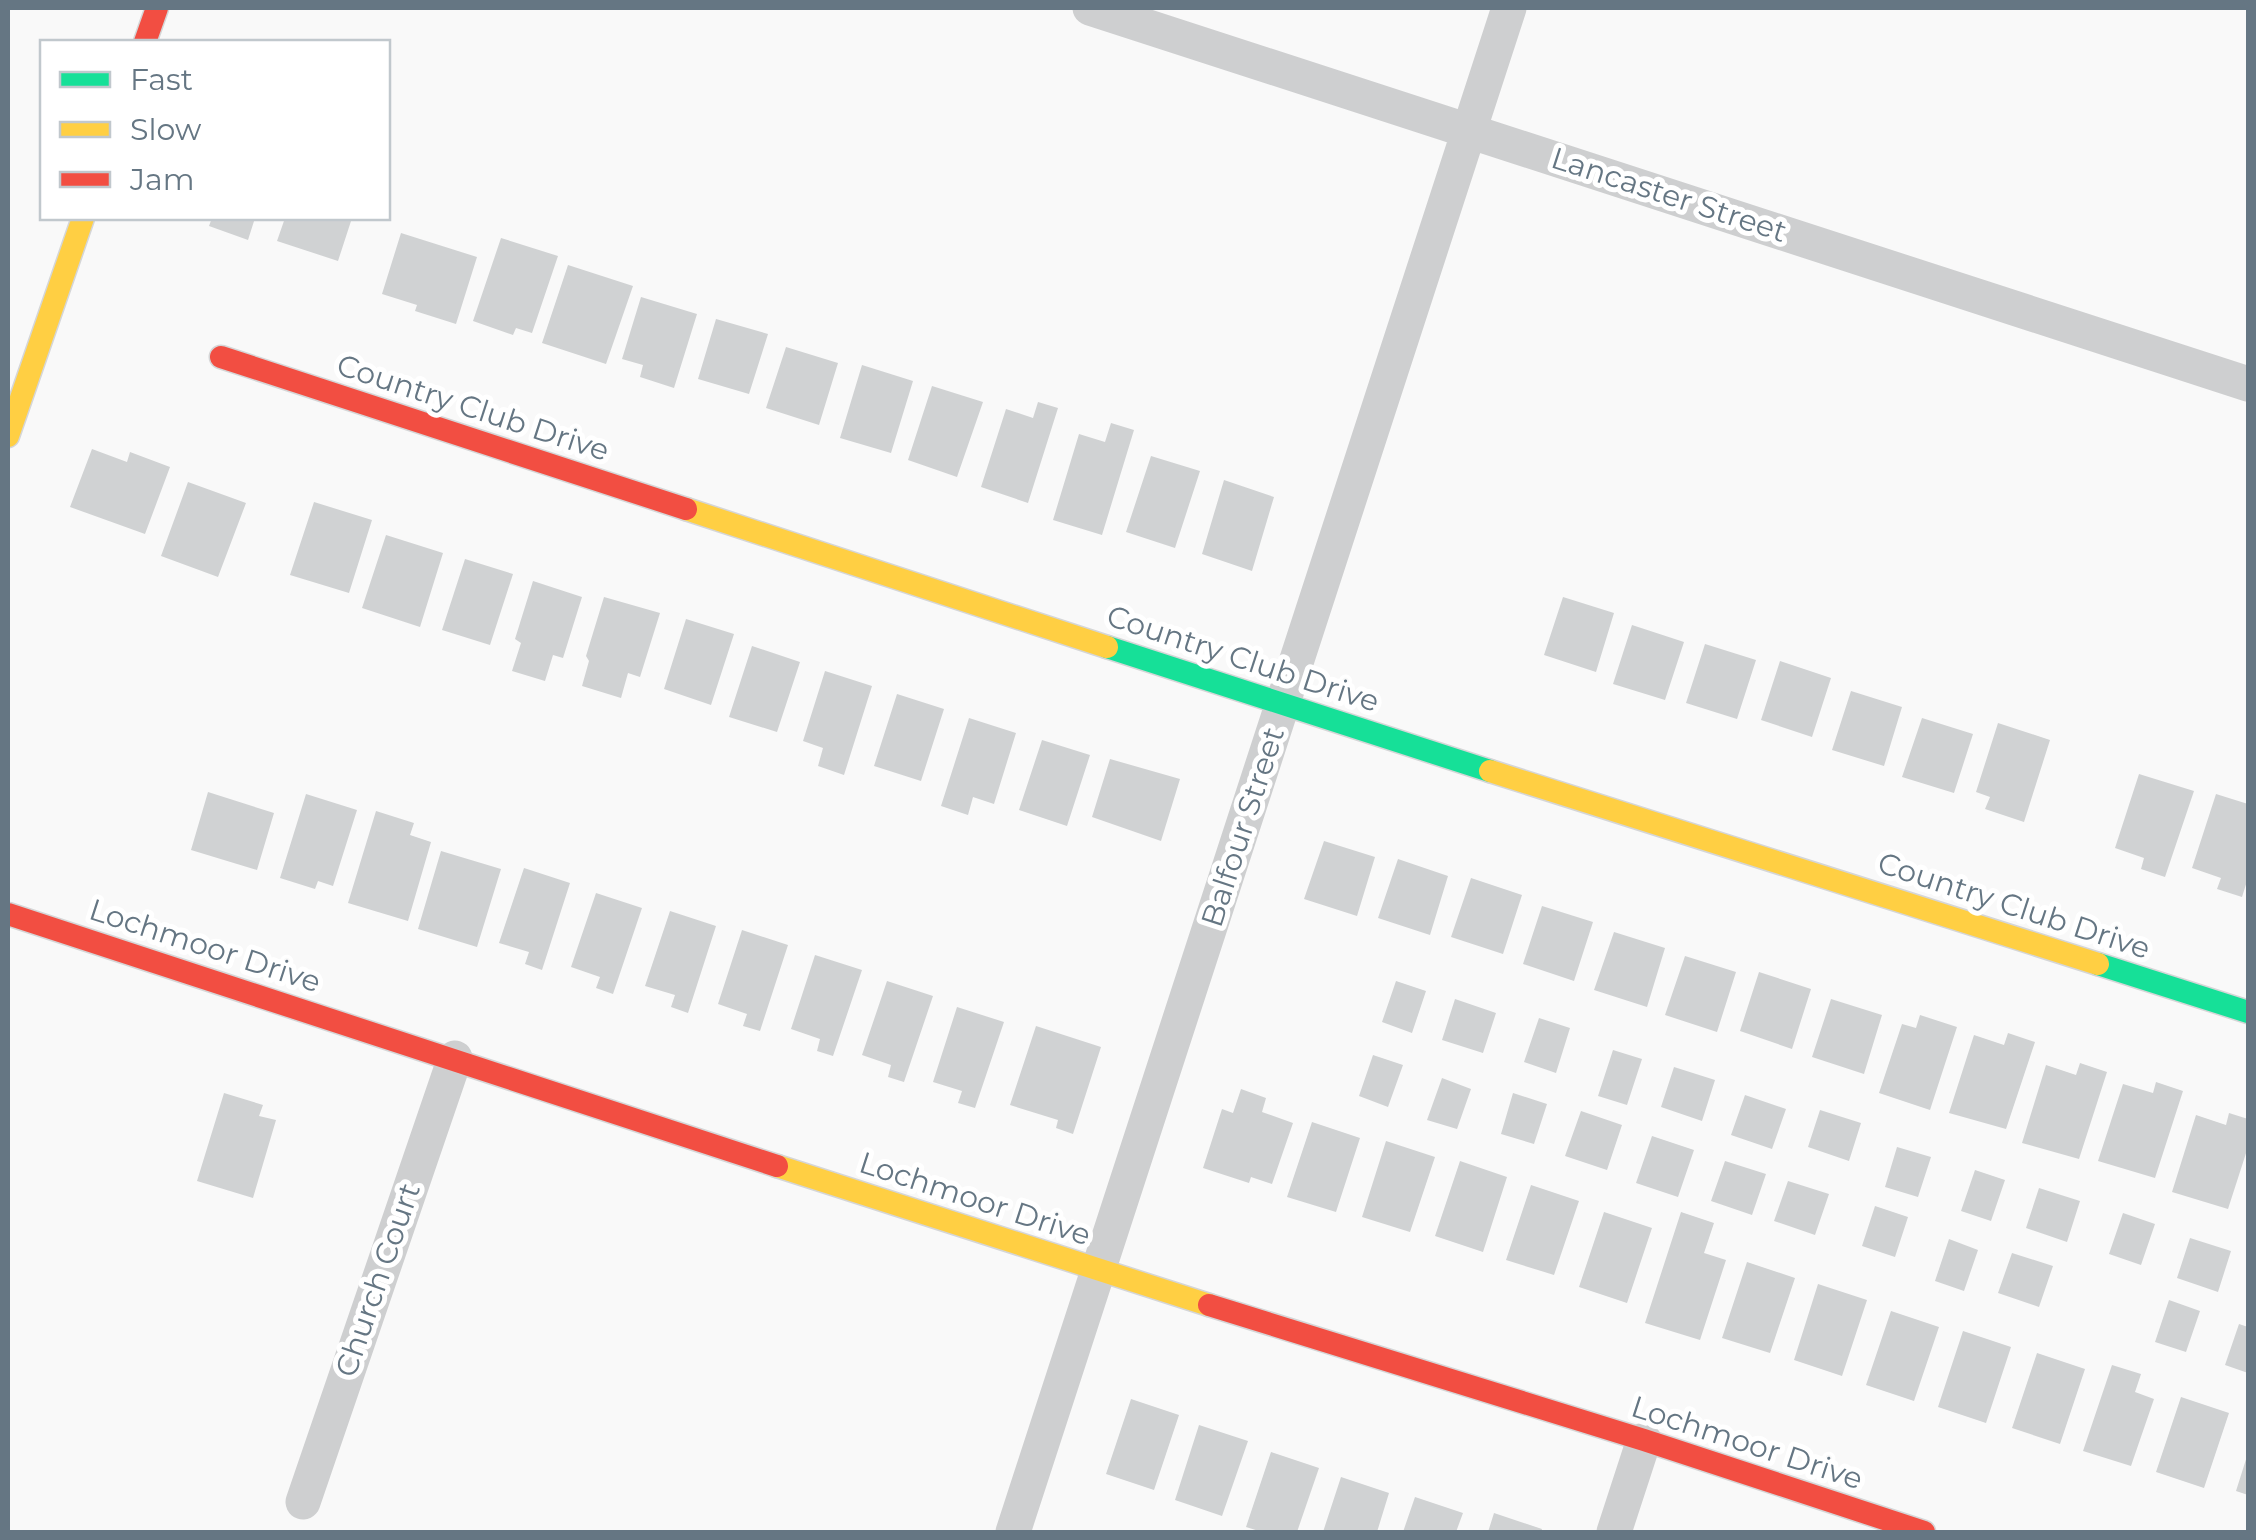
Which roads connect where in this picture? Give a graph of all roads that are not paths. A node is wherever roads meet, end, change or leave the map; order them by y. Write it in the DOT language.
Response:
graph roads {
  1 [pos="157,8"];
  2 [pos="1090,8"];
  3 [pos="1509,8"];
  4 [pos="146,40"];
  5 [pos="1470,130"];
  6 [pos="82,220"];
  7 [pos="221,356"];
  8 [pos="2248,384"];
  9 [pos="8,436"];
  10 [pos="1283,704"];
  11 [pos="8,914"];
  12 [pos="2248,1012"];
  13 [pos="455,1058"];
  14 [pos="1099,1271"];
  15 [pos="1644,1440"];
  16 [pos="303,1502"];
  17 [pos="1013,1532"];
  18 [pos="1614,1532"];
  19 [pos="1924,1532"];
  1 -- 4 [label="street"];
  2 -- 5 [label="street, Lancaster Street"];
  3 -- 5 [label="street, Balfour Street"];
  5 -- 8 [label="street, Lancaster Street"];
  5 -- 10 [label="street, Balfour Street"];
  6 -- 9 [label="street"];
  7 -- 10 [label="street, Country Club Drive"];
  10 -- 12 [label="street, Country Club Drive"];
  10 -- 14 [label="street, Balfour Street"];
  11 -- 13 [label="street, Lochmoor Drive"];
  13 -- 14 [label="street, Lochmoor Drive"];
  13 -- 16 [label="street, Church Court"];
  14 -- 15 [label="street, Lochmoor Drive"];
  14 -- 17 [label="street, Balfour Street"];
  15 -- 18 [label="street"];
  15 -- 19 [label="street, Lochmoor Drive"];
}
